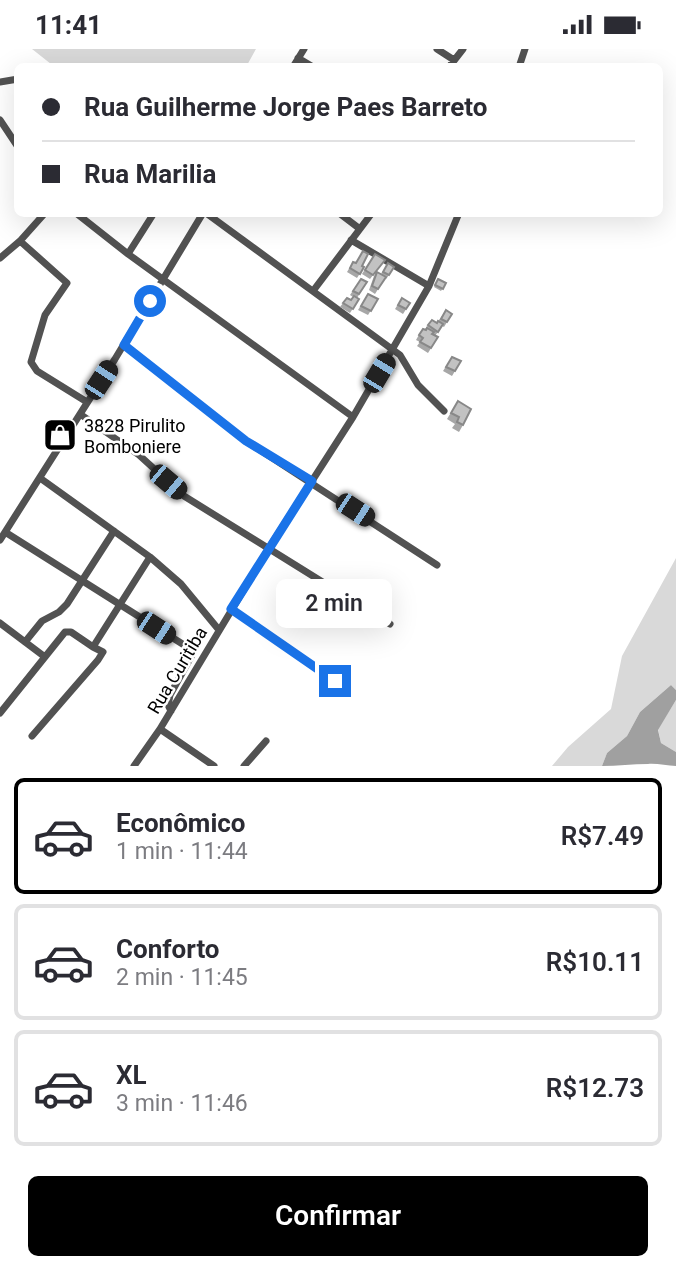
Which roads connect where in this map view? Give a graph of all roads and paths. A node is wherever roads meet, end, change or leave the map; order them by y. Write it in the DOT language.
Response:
graph roads {
  1 [pos="304,49"];
  2 [pos="437,49"];
  3 [pos="463,49"];
  4 [pos="298,58"];
  5 [pos="295,63"];
  6 [pos="306,63"];
  7 [pos="452,63"];
  8 [pos="0,121"];
  9 [pos="14,141"];
  10 [pos="41,217"];
  11 [pos="81,217"];
  12 [pos="152,217"];
  13 [pos="202,217"];
  14 [pos="210,217"];
  15 [pos="344,217"];
  16 [pos="369,217"];
  17 [pos="455,217"];
  18 [pos="360,229"];
  19 [pos="351,240"];
  20 [pos="20,241"];
  21 [pos="128,254"];
  22 [pos="0,258"];
  23 [pos="164,279"];
  24 [pos="429,286"];
  25 [pos="313,291"];
  26 [pos="124,345"];
  27 [pos="393,351"];
  28 [pos="87,402"];
  29 [pos="444,411"];
  30 [pos="80,414"];
  31 [pos="354,417"];
  32 [pos="40,478"];
  33 [pos="312,481"];
  34 [pos="5,531"];
  35 [pos="114,531"];
  36 [pos="0,540"];
  37 [pos="269,548"];
  38 [pos="150,557"];
  39 [pos="437,565"];
  40 [pos="83,581"];
  41 [pos="121,605"];
  42 [pos="231,609"];
  43 [pos="0,623"];
  44 [pos="390,624"];
  45 [pos="219,630"];
  46 [pos="25,642"];
  47 [pos="93,647"];
  48 [pos="45,657"];
  49 [pos="335,681"];
  50 [pos="171,711"];
  51 [pos="0,713"];
  52 [pos="160,729"];
  53 [pos="32,736"];
  54 [pos="266,741"];
  55 [pos="134,766"];
  56 [pos="214,766"];
  57 [pos="244,766"];
  1 -- 4 [label="street"];
  2 -- 7 [label="street"];
  3 -- 7 [label="street"];
  4 -- 5 [label="street"];
  4 -- 6 [label="street"];
  8 -- 9 [label="street"];
  10 -- 20 [label="street"];
  11 -- 21 [label="street"];
  12 -- 21 [label="street"];
  13 -- 23 [label="street"];
  14 -- 25 [label="street"];
  15 -- 18 [label="street"];
  16 -- 18 [label="street"];
  17 -- 24 [label="street, Rua Curitiba"];
  18 -- 19 [label="street"];
  19 -- 24 [label="street"];
  19 -- 25 [label="street"];
  20 -- 22 [label="street"];
  20 -- 28 [label="street"];
  21 -- 23 [label="street"];
  23 -- 26 [label="street"];
  23 -- 31 [label="street"];
  24 -- 27 [label="street, Rua Curitiba"];
  25 -- 27 [label="street"];
  26 -- 28 [label="street"];
  26 -- 33 [label="street"];
  27 -- 29 [label="street"];
  27 -- 31 [label="street, Rua Curitiba"];
  28 -- 30 [label="street"];
  30 -- 32 [label="street"];
  30 -- 37 [label="street"];
  31 -- 33 [label="street, Rua Curitiba"];
  32 -- 34 [label="street"];
  32 -- 35 [label="street"];
  33 -- 37 [label="street, Rua Curitiba"];
  33 -- 39 [label="street"];
  34 -- 36 [label="street"];
  34 -- 40 [label="street"];
  35 -- 38 [label="street"];
  35 -- 40 [label="street"];
  37 -- 42 [label="street, Rua Curitiba"];
  37 -- 44 [label="street"];
  38 -- 41 [label="street"];
  38 -- 45 [label="street"];
  40 -- 41 [label="street"];
  40 -- 46 [label="street"];
  41 -- 47 [label="street"];
  41 -- 50 [label="street"];
  42 -- 45 [label="street, Rua Curitiba"];
  42 -- 49 [label="street"];
  43 -- 46 [label="street"];
  45 -- 50 [label="street, Rua Curitiba"];
  46 -- 48 [label="street"];
  47 -- 48 [label="street"];
  47 -- 53 [label="street"];
  48 -- 51 [label="street"];
  50 -- 52 [label="street, Rua Curitiba"];
  52 -- 55 [label="street, Rua Curitiba"];
  52 -- 56 [label="street"];
  54 -- 57 [label="street"];
}
